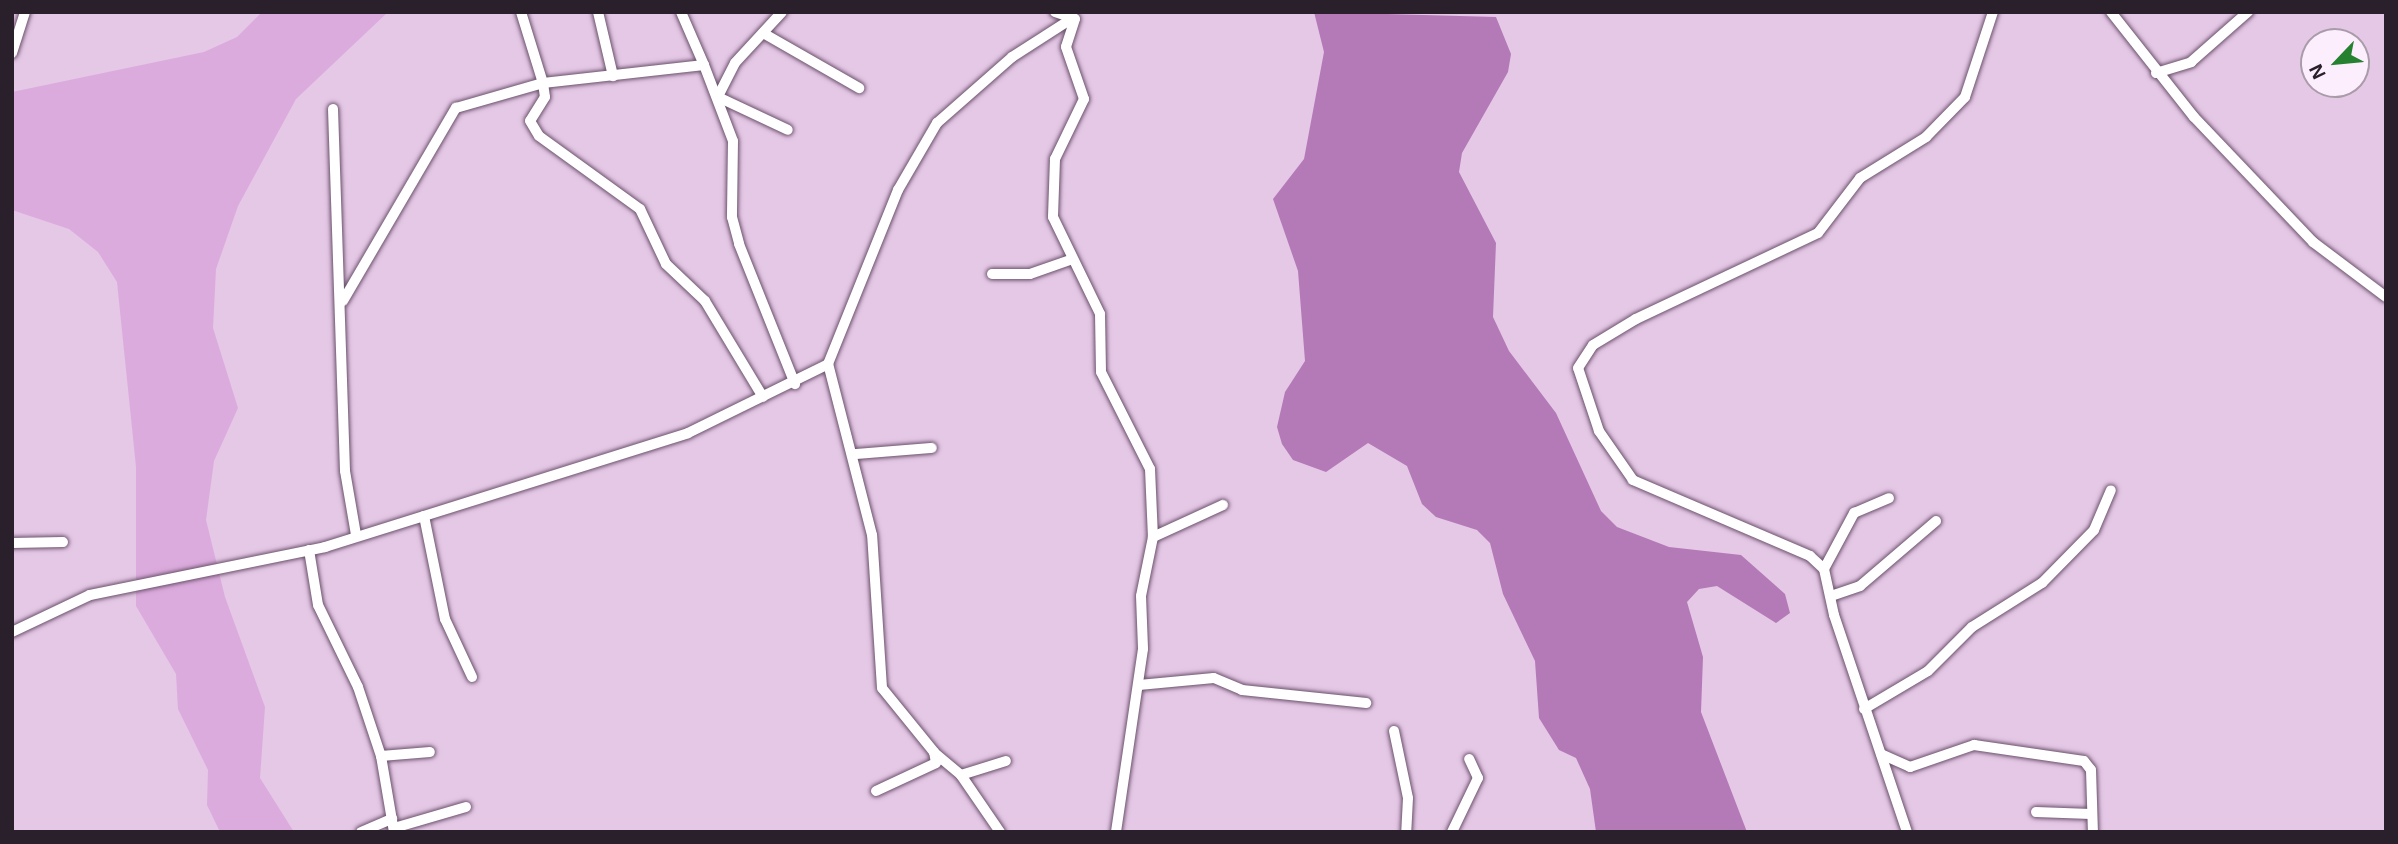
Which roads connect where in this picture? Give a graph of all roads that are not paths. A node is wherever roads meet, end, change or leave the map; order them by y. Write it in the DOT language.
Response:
graph roads {
  1 [pos="25,12"];
  2 [pos="521,12"];
  3 [pos="598,12"];
  4 [pos="681,12"];
  5 [pos="782,12"];
  6 [pos="1055,12"];
  7 [pos="1993,12"];
  8 [pos="2111,12"];
  9 [pos="2248,12"];
  10 [pos="1074,18"];
  11 [pos="763,33"];
  12 [pos="12,53"];
  13 [pos="704,65"];
  14 [pos="2156,73"];
  15 [pos="612,76"];
  16 [pos="543,83"];
  17 [pos="859,88"];
  18 [pos="718,97"];
  19 [pos="333,110"];
  20 [pos="788,130"];
  21 [pos="1070,260"];
  22 [pos="992,274"];
  23 [pos="2386,297"];
  24 [pos="343,301"];
  25 [pos="828,364"];
  26 [pos="795,384"];
  27 [pos="763,397"];
  28 [pos="932,448"];
  29 [pos="855,454"];
  30 [pos="2111,489"];
  31 [pos="1889,498"];
  32 [pos="1223,505"];
  33 [pos="424,516"];
  34 [pos="1936,521"];
  35 [pos="356,535"];
  36 [pos="1153,537"];
  37 [pos="63,542"];
  38 [pos="12,543"];
  39 [pos="309,550"];
  40 [pos="1825,569"];
  41 [pos="1832,596"];
  42 [pos="12,632"];
  43 [pos="472,677"];
  44 [pos="1139,685"];
  45 [pos="1366,704"];
  46 [pos="1864,709"];
  47 [pos="1394,731"];
  48 [pos="430,752"];
  49 [pos="934,752"];
  50 [pos="1881,754"];
  51 [pos="381,756"];
  52 [pos="1469,759"];
  53 [pos="1006,761"];
  54 [pos="961,775"];
  55 [pos="876,791"];
  56 [pos="466,807"];
  57 [pos="2036,812"];
  58 [pos="2091,814"];
  59 [pos="394,826"];
  60 [pos="361,832"];
  61 [pos="1000,832"];
  62 [pos="1116,832"];
  63 [pos="1406,832"];
  64 [pos="1452,832"];
  65 [pos="1907,832"];
  66 [pos="2093,832"];
  1 -- 12 [label="street"];
  2 -- 16 [label="street"];
  3 -- 15 [label="street"];
  4 -- 13 [label="street"];
  5 -- 11 [label="street"];
  6 -- 10 [label="street"];
  7 -- 40 [label="street"];
  8 -- 14 [label="street"];
  9 -- 14 [label="street"];
  10 -- 21 [label="street"];
  10 -- 25 [label="street"];
  11 -- 17 [label="street"];
  11 -- 18 [label="street"];
  13 -- 15 [label="street"];
  13 -- 18 [label="street"];
  14 -- 23 [label="street"];
  15 -- 16 [label="street"];
  16 -- 24 [label="street"];
  16 -- 27 [label="street"];
  18 -- 20 [label="street"];
  18 -- 26 [label="street"];
  19 -- 24 [label="street"];
  21 -- 22 [label="street"];
  21 -- 36 [label="street"];
  24 -- 35 [label="street"];
  25 -- 26 [label="street"];
  25 -- 29 [label="street"];
  26 -- 27 [label="street"];
  27 -- 33 [label="street"];
  28 -- 29 [label="street"];
  29 -- 49 [label="street"];
  30 -- 46 [label="street"];
  31 -- 40 [label="street"];
  32 -- 36 [label="street"];
  33 -- 35 [label="street"];
  33 -- 43 [label="street"];
  34 -- 41 [label="street"];
  35 -- 39 [label="street"];
  36 -- 44 [label="street"];
  37 -- 38 [label="street"];
  39 -- 42 [label="street"];
  39 -- 51 [label="street"];
  40 -- 41 [label="street"];
  41 -- 46 [label="street"];
  44 -- 45 [label="street"];
  44 -- 62 [label="street"];
  46 -- 50 [label="street"];
  47 -- 63 [label="street"];
  48 -- 51 [label="street"];
  49 -- 54 [label="street"];
  49 -- 55 [label="street"];
  50 -- 58 [label="street"];
  50 -- 65 [label="street"];
  51 -- 59 [label="street"];
  52 -- 64 [label="street"];
  53 -- 54 [label="street"];
  54 -- 61 [label="street"];
  56 -- 59 [label="street"];
  57 -- 58 [label="street"];
  58 -- 66 [label="street"];
  59 -- 60 [label="street"];
}
